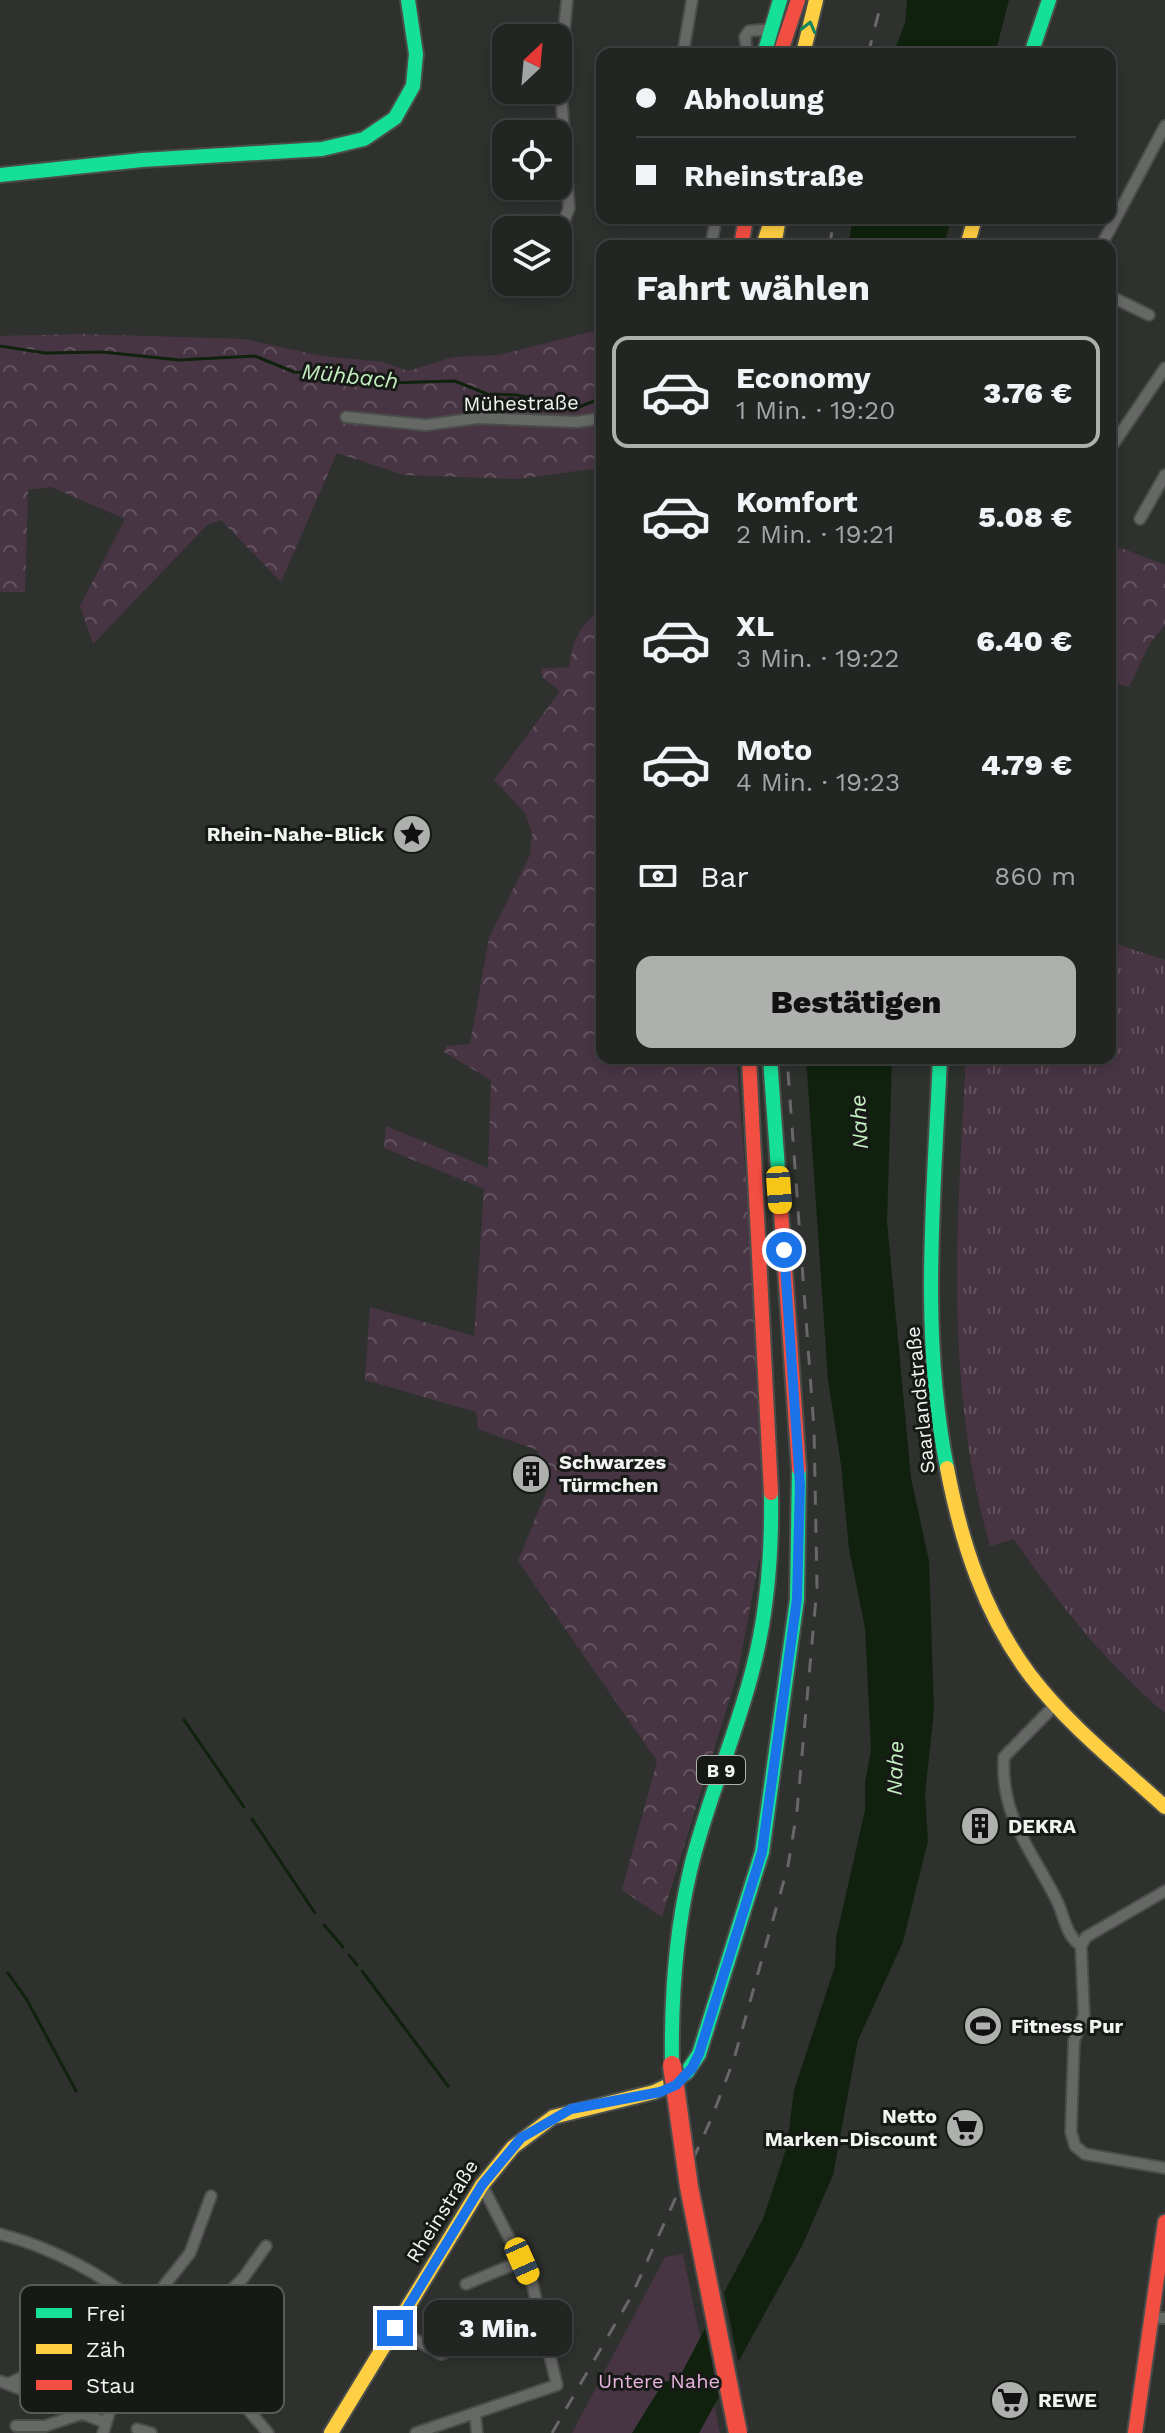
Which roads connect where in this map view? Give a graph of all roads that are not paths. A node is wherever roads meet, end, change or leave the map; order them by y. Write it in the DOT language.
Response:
graph roads {
  1 [pos="408,0"];
  2 [pos="567,0"];
  3 [pos="692,0"];
  4 [pos="780,0"];
  5 [pos="798,0"];
  6 [pos="816,0"];
  7 [pos="1049,0"];
  8 [pos="780,32"];
  9 [pos="684,48"];
  10 [pos="746,48"];
  11 [pos="768,48"];
  12 [pos="781,48"];
  13 [pos="804,48"];
  14 [pos="1033,48"];
  15 [pos="1165,126"];
  16 [pos="0,175"];
  17 [pos="566,216"];
  18 [pos="1116,218"];
  19 [pos="1116,299"];
  20 [pos="1149,315"];
  21 [pos="1165,368"];
  22 [pos="346,417"];
  23 [pos="596,419"];
  24 [pos="1116,440"];
  25 [pos="1165,475"];
  26 [pos="1140,519"];
  27 [pos="749,1064"];
  28 [pos="770,1064"];
  29 [pos="940,1064"];
  30 [pos="1055,1705"];
  31 [pos="1165,1807"];
  32 [pos="1165,1891"];
  33 [pos="1081,1946"];
  34 [pos="1165,2168"];
  35 [pos="482,2185"];
  36 [pos="211,2196"];
  37 [pos="1165,2222"];
  38 [pos="0,2234"];
  39 [pos="266,2246"];
  40 [pos="522,2261"];
  41 [pos="466,2284"];
  42 [pos="108,2285"];
  43 [pos="166,2285"];
  44 [pos="237,2285"];
  45 [pos="540,2310"];
  46 [pos="1158,2318"];
  47 [pos="395,2328"];
  48 [pos="251,2413"];
  49 [pos="475,2413"];
  50 [pos="81,2414"];
  51 [pos="16,2426"];
  52 [pos="104,2428"];
  53 [pos="137,2429"];
  54 [pos="151,2433"];
  55 [pos="268,2433"];
  56 [pos="331,2433"];
  57 [pos="416,2433"];
  58 [pos="477,2433"];
  59 [pos="738,2433"];
  60 [pos="1135,2433"];
  1 -- 16 [label="main road"];
  2 -- 17 [label="street"];
  3 -- 9 [label="street"];
  4 -- 8 [label="main road"];
  5 -- 8 [label="main road"];
  13 -- 6 [label="main road, one-way"];
  7 -- 14 [label="main road"];
  8 -- 10 [label="street"];
  8 -- 11 [label="main road"];
  8 -- 12 [label="main road"];
  15 -- 18 [label="street"];
  19 -- 20 [label="street"];
  21 -- 24 [label="street"];
  22 -- 23 [label="street, Mühestraße"];
  25 -- 26 [label="street"];
  27 -- 59 [label="main road, B 9, bridge"];
  28 -- 35 [label="main road, Rheinstraße"];
  29 -- 30 [label="main road, Saarlandstraße"];
  30 -- 31 [label="main road, Saarlandstraße"];
  30 -- 33 [label="street"];
  32 -- 33 [label="street"];
  33 -- 34 [label="street"];
  35 -- 40 [label="street"];
  35 -- 47 [label="main road, Rheinstraße"];
  36 -- 43 [label="street"];
  37 -- 46 [label="main road"];
  38 -- 42 [label="street"];
  39 -- 44 [label="street"];
  40 -- 41 [label="street"];
  40 -- 45 [label="street"];
  45 -- 47 [label="street"];
  45 -- 49 [label="street"];
  46 -- 60 [label="main road"];
  47 -- 56 [label="main road, Rheinstraße"];
  48 -- 55 [label="street"];
  49 -- 57 [label="street"];
  49 -- 58 [label="street"];
  50 -- 51 [label="street"];
  50 -- 52 [label="street"];
  53 -- 54 [label="street"];
}
